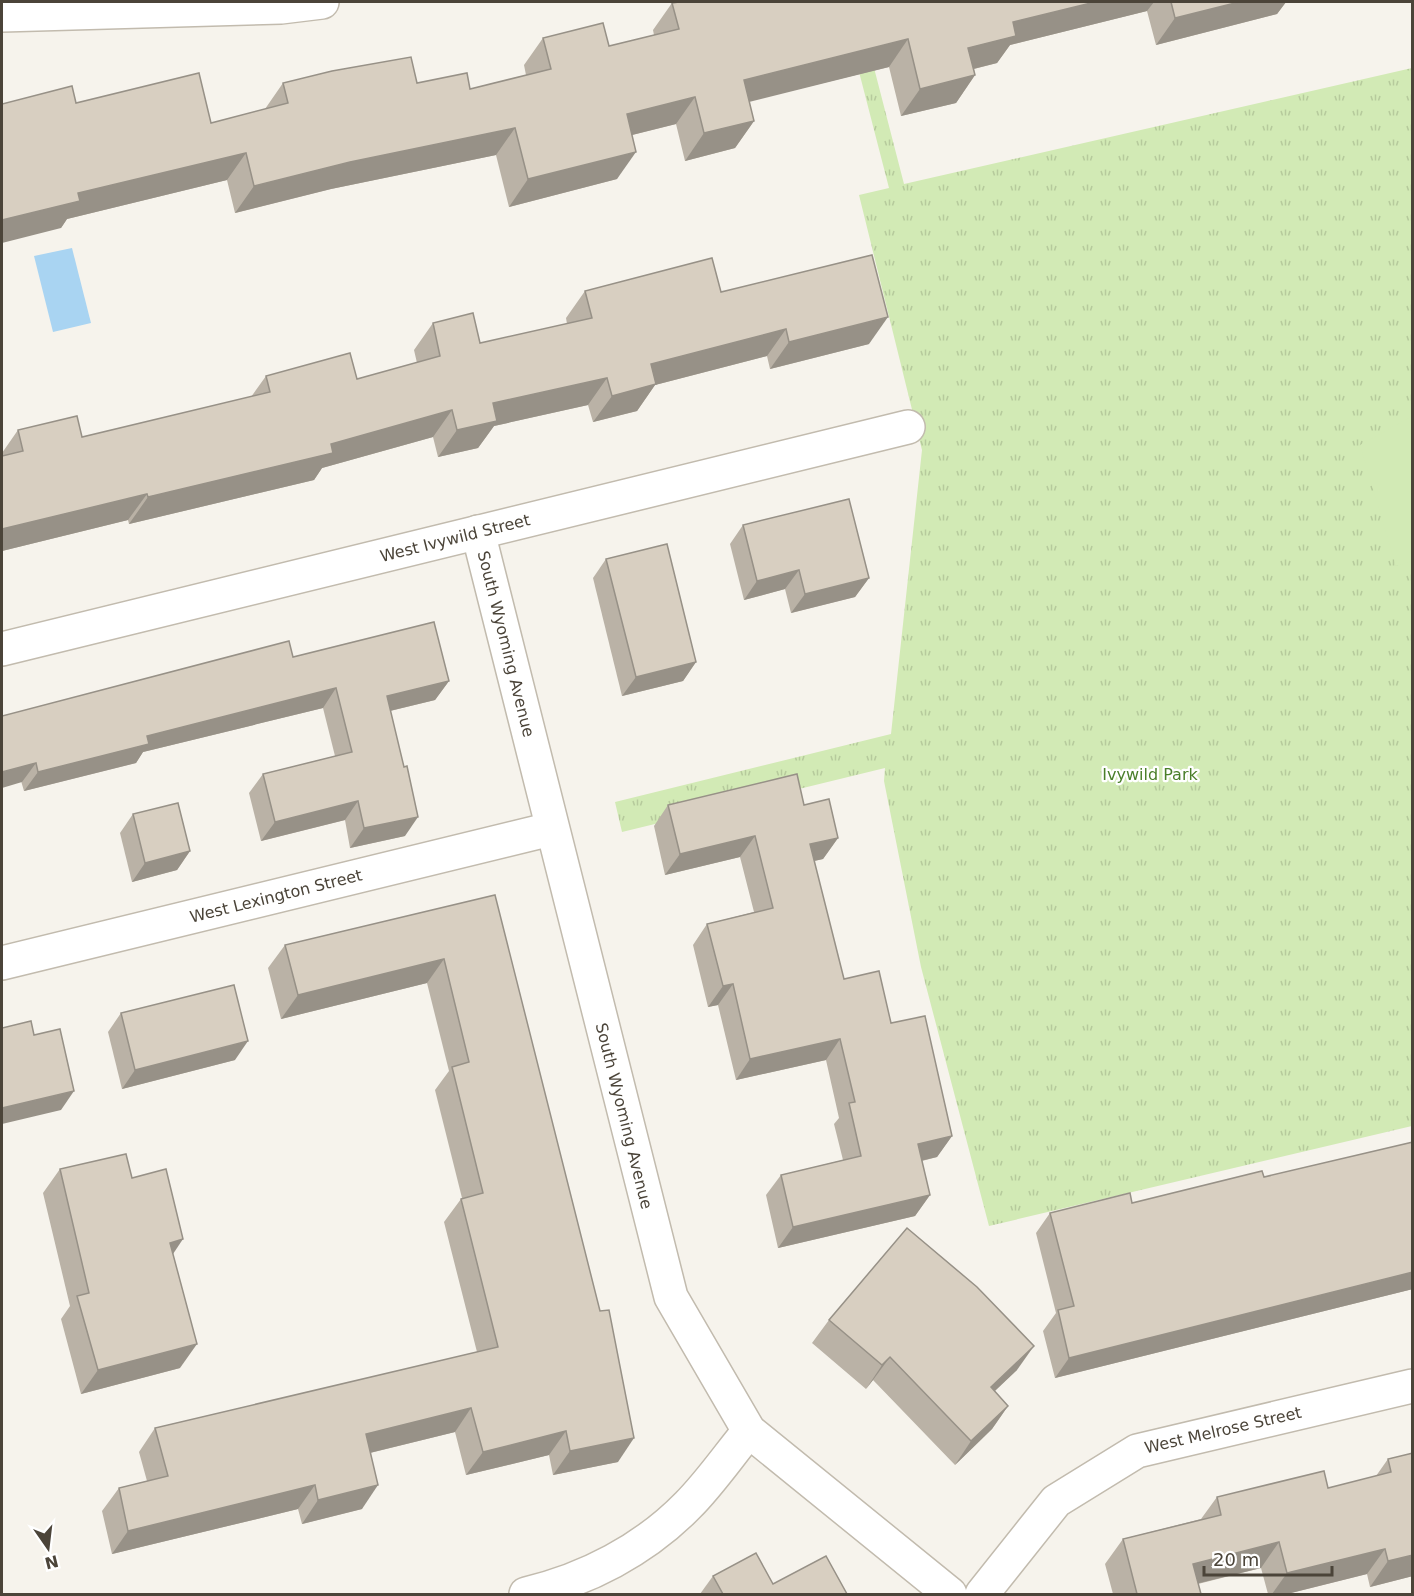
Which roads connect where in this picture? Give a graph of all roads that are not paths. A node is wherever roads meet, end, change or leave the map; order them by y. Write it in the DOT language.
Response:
graph roads {
  1 [pos="322,2"];
  2 [pos="2,15"];
  3 [pos="908,427"];
  4 [pos="478,532"];
  5 [pos="2,649"];
  6 [pos="551,829"];
  7 [pos="2,963"];
  8 [pos="1413,1386"];
  9 [pos="749,1431"];
  10 [pos="526,1594"];
  11 [pos="950,1594"];
  12 [pos="982,1594"];
  1 -- 2 [label="street"];
  3 -- 4 [label="street, West Ivywild Street"];
  4 -- 5 [label="street, West Ivywild Street"];
  4 -- 6 [label="street, South Wyoming Avenue"];
  6 -- 7 [label="street, West Lexington Street"];
  6 -- 9 [label="street, South Wyoming Avenue"];
  8 -- 12 [label="street, West Melrose Street"];
  9 -- 10 [label="street"];
  9 -- 11 [label="street, South Wyoming Avenue"];
}
